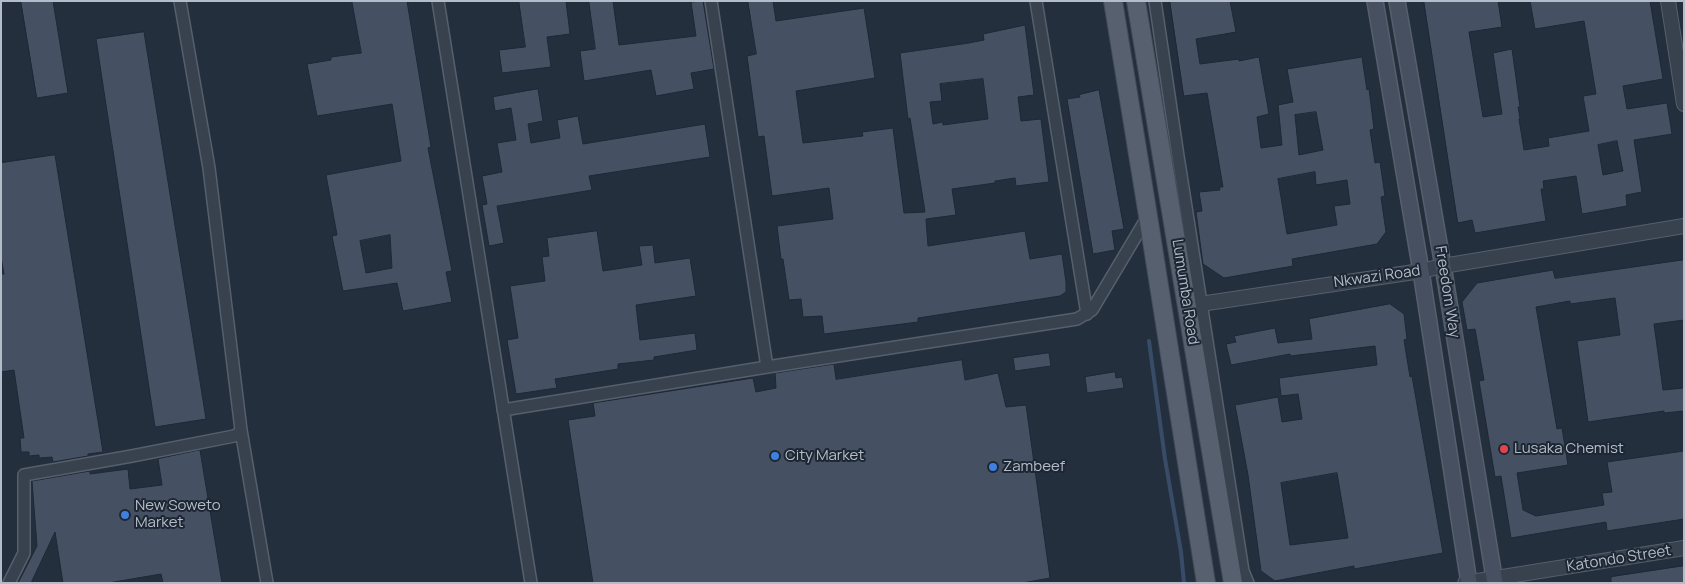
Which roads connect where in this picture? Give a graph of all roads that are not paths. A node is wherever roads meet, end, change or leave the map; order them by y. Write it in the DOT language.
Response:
graph roads {
  1 [pos="180,1"];
  2 [pos="438,1"];
  3 [pos="711,1"];
  4 [pos="1036,1"];
  5 [pos="1113,1"];
  6 [pos="1136,1"];
  7 [pos="1155,1"];
  8 [pos="1375,1"];
  9 [pos="1397,1"];
  10 [pos="1668,1"];
  11 [pos="1684,104"];
  12 [pos="1148,216"];
  13 [pos="1684,226"];
  14 [pos="1443,266"];
  15 [pos="1421,272"];
  16 [pos="1195,305"];
  17 [pos="1087,314"];
  18 [pos="767,366"];
  19 [pos="503,410"];
  20 [pos="241,430"];
  21 [pos="1684,548"];
  22 [pos="1495,581"];
  23 [pos="1469,582"];
  24 [pos="9,583"];
  25 [pos="267,583"];
  26 [pos="531,583"];
  27 [pos="1206,583"];
  28 [pos="1232,583"];
  29 [pos="1248,583"];
  30 [pos="1465,583"];
  1 -- 20 [label="street"];
  2 -- 19 [label="street"];
  3 -- 18 [label="street"];
  4 -- 17 [label="street"];
  5 -- 12 [label="main road, Lumumba Road"];
  6 -- 16 [label="main road, Lumumba Road"];
  7 -- 16 [label="street"];
  8 -- 15 [label="main road, Freedom Way"];
  9 -- 14 [label="main road, Freedom Way"];
  10 -- 11 [label="street"];
  12 -- 17 [label="street"];
  12 -- 27 [label="main road, Lumumba Road"];
  13 -- 14 [label="street, Nkwazi Road"];
  14 -- 15 [label="street, Nkwazi Road"];
  14 -- 22 [label="main road, Freedom Way"];
  15 -- 16 [label="street, Nkwazi Road"];
  15 -- 23 [label="main road, Freedom Way"];
  16 -- 28 [label="main road, Lumumba Road"];
  16 -- 29 [label="street"];
  17 -- 18 [label="street"];
  18 -- 19 [label="street"];
  19 -- 26 [label="street"];
  20 -- 24 [label="street"];
  20 -- 25 [label="street"];
  21 -- 22 [label="street, Katondo Street"];
  22 -- 23 [label="street, Katondo Street"];
  23 -- 30 [label="street, Katondo Street"];
}
